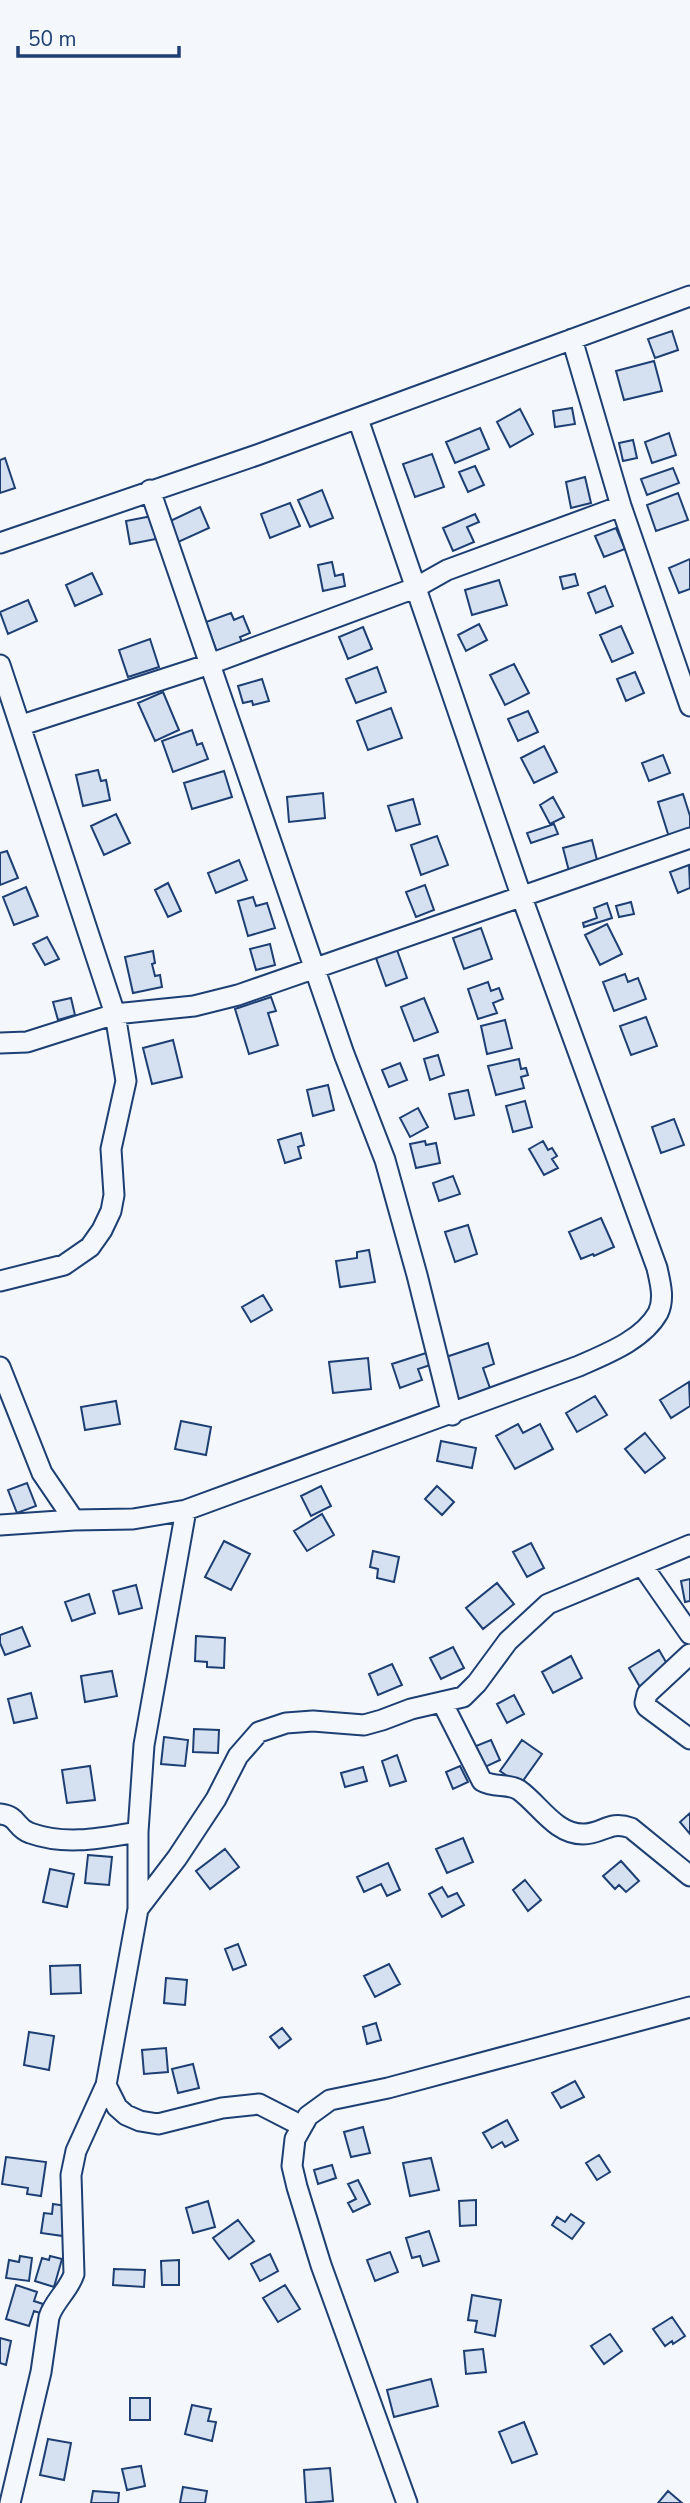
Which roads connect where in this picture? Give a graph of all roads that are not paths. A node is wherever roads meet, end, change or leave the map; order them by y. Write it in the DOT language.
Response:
graph roads {
  1 [pos="690,296"];
  2 [pos="572,339"];
  3 [pos="358,419"];
  4 [pos="150,490"];
  5 [pos="621,506"];
  6 [pos="0,543"];
  7 [pos="415,588"];
  8 [pos="210,664"];
  9 [pos="0,666"];
  10 [pos="690,706"];
  11 [pos="22,725"];
  12 [pos="690,838"];
  13 [pos="522,895"];
  14 [pos="314,968"];
  15 [pos="115,1014"];
  16 [pos="0,1043"];
  17 [pos="0,1281"];
  18 [pos="0,1367"];
  19 [pos="452,1415"];
  20 [pos="186,1510"];
  21 [pos="74,1520"];
  22 [pos="0,1525"];
  23 [pos="690,1545"];
  24 [pos="642,1565"];
  25 [pos="690,1634"];
  26 [pos="690,1654"];
  27 [pos="442,1702"];
  28 [pos="690,1738"];
  29 [pos="0,1814"];
  30 [pos="138,1832"];
  31 [pos="690,1876"];
  32 [pos="138,1909"];
  33 [pos="690,2007"];
  34 [pos="106,2085"];
  35 [pos="302,2126"];
  36 [pos="10,2503"];
  37 [pos="407,2503"];
  1 -- 2 [label="street"];
  2 -- 3 [label="street"];
  2 -- 5 [label="street"];
  3 -- 4 [label="street"];
  3 -- 7 [label="street"];
  4 -- 6 [label="street"];
  4 -- 8 [label="street"];
  5 -- 7 [label="street"];
  5 -- 10 [label="street"];
  7 -- 8 [label="street"];
  7 -- 13 [label="street"];
  8 -- 11 [label="street"];
  8 -- 14 [label="street"];
  9 -- 11 [label="street"];
  11 -- 15 [label="street"];
  12 -- 13 [label="street"];
  13 -- 14 [label="street"];
  13 -- 19 [label="street"];
  14 -- 15 [label="street"];
  14 -- 19 [label="street"];
  15 -- 16 [label="street"];
  15 -- 17 [label="street"];
  18 -- 21 [label="street"];
  19 -- 20 [label="street"];
  20 -- 21 [label="street"];
  20 -- 30 [label="street"];
  21 -- 22 [label="street"];
  23 -- 24 [label="street"];
  24 -- 25 [label="street"];
  24 -- 27 [label="street"];
  26 -- 28 [label="street"];
  27 -- 31 [label="street"];
  27 -- 32 [label="street"];
  29 -- 30 [label="street"];
  30 -- 32 [label="street"];
  32 -- 34 [label="street"];
  33 -- 35 [label="street"];
  34 -- 35 [label="street"];
  34 -- 36 [label="street"];
  35 -- 37 [label="street"];
}
